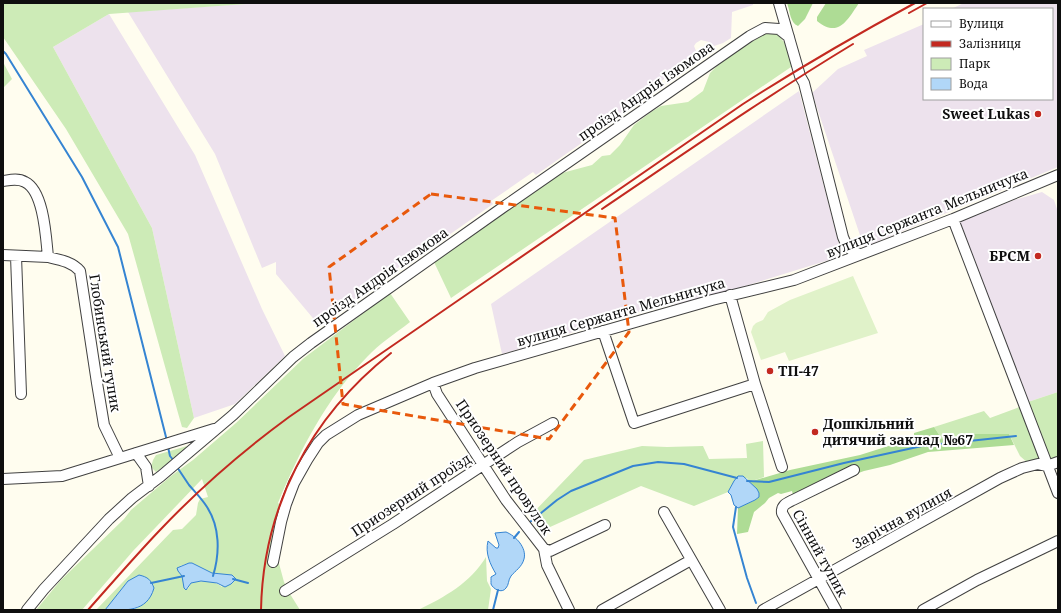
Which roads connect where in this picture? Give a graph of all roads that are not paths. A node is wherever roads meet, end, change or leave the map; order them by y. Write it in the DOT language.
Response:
graph roads {
  1 [pos="779,3"];
  2 [pos="789,37"];
  3 [pos="1058,175"];
  4 [pos="3,181"];
  5 [pos="953,219"];
  6 [pos="860,254"];
  7 [pos="3,256"];
  8 [pos="16,256"];
  9 [pos="48,257"];
  10 [pos="730,295"];
  11 [pos="603,331"];
  12 [pos="433,383"];
  13 [pos="755,384"];
  14 [pos="21,394"];
  15 [pos="553,423"];
  16 [pos="217,428"];
  17 [pos="136,453"];
  18 [pos="120,458"];
  19 [pos="1058,462"];
  20 [pos="484,464"];
  21 [pos="1048,466"];
  22 [pos="782,467"];
  23 [pos="854,470"];
  24 [pos="3,479"];
  25 [pos="149,486"];
  26 [pos="1058,493"];
  27 [pos="664,512"];
  28 [pos="605,525"];
  29 [pos="1058,540"];
  30 [pos="544,549"];
  31 [pos="691,560"];
  32 [pos="273,562"];
  33 [pos="818,579"];
  34 [pos="285,591"];
  35 [pos="764,609"];
  36 [pos="27,610"];
  37 [pos="569,610"];
  38 [pos="602,610"];
  39 [pos="720,610"];
  40 [pos="836,610"];
  41 [pos="923,610"];
  1 -- 2 [label="street"];
  2 -- 6 [label="street"];
  2 -- 16 [label="street, проїзд Андрія Ізюмова"];
  3 -- 5 [label="street, вулиця Сержанта Мельничука"];
  4 -- 9 [label="street"];
  5 -- 6 [label="street, вулиця Сержанта Мельничука"];
  5 -- 21 [label="street"];
  6 -- 10 [label="street, вулиця Сержанта Мельничука"];
  7 -- 8 [label="street, Глобинський тупик"];
  8 -- 9 [label="street, Глобинський тупик"];
  8 -- 14 [label="street"];
  9 -- 18 [label="street, Глобинський тупик"];
  10 -- 11 [label="street, вулиця Сержанта Мельничука"];
  10 -- 13 [label="street"];
  11 -- 12 [label="street, вулиця Сержанта Мельничука"];
  11 -- 13 [label="street"];
  12 -- 20 [label="street, Приозерний провулок"];
  12 -- 32 [label="street, вулиця Сержанта Мельничука"];
  13 -- 22 [label="street"];
  15 -- 20 [label="street, Приозерний проїзд"];
  16 -- 17 [label="street"];
  16 -- 25 [label="street, проїзд Андрія Ізюмова"];
  17 -- 18 [label="street"];
  17 -- 25 [label="street"];
  18 -- 24 [label="street"];
  19 -- 21 [label="street, Зарічна вулиця"];
  20 -- 30 [label="street, Приозерний провулок"];
  20 -- 34 [label="street, Приозерний проїзд"];
  21 -- 26 [label="street"];
  21 -- 33 [label="street, Зарічна вулиця"];
  23 -- 33 [label="street, Сінний тупик"];
  25 -- 36 [label="street, проїзд Андрія Ізюмова"];
  27 -- 31 [label="street"];
  28 -- 30 [label="street"];
  29 -- 41 [label="street"];
  30 -- 37 [label="street, Приозерний провулок"];
  31 -- 38 [label="street"];
  31 -- 39 [label="street"];
  33 -- 35 [label="street, Зарічна вулиця"];
  33 -- 40 [label="street, Сінний тупик"];
}
